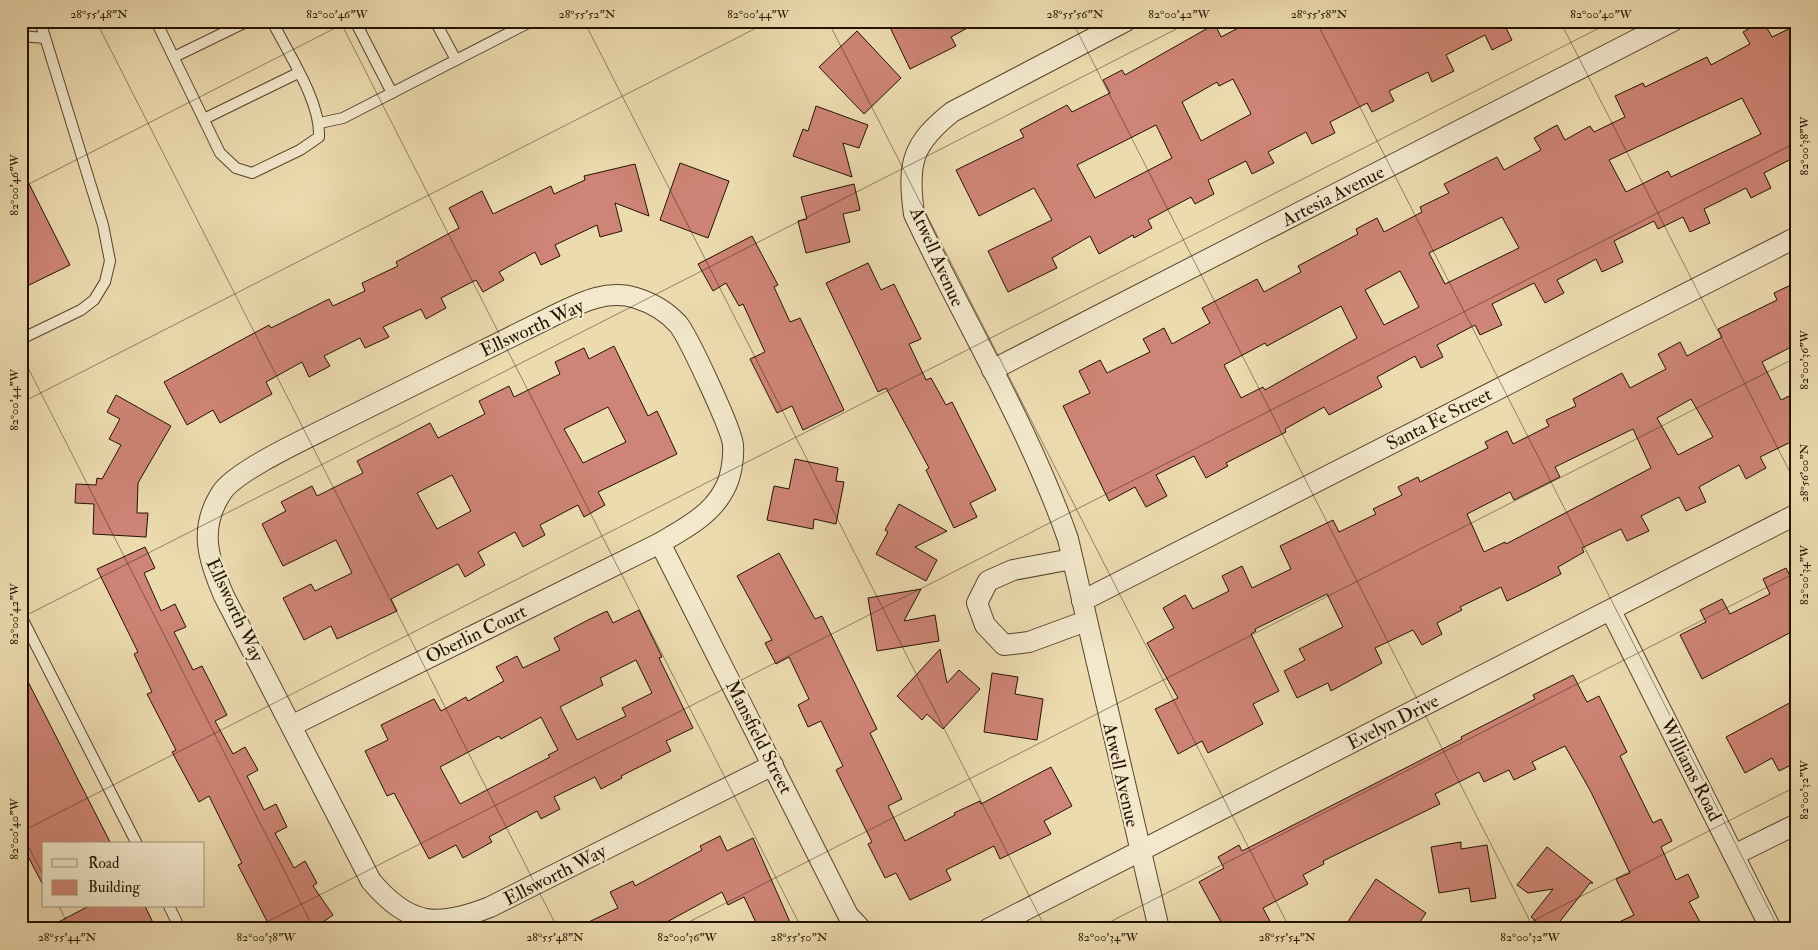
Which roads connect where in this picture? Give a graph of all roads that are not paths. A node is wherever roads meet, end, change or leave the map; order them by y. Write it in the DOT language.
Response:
graph roads {
  1 [pos="40,21"];
  2 [pos="156,21"];
  3 [pos="248,21"];
  4 [pos="272,21"];
  5 [pos="355,21"];
  6 [pos="436,21"];
  7 [pos="532,21"];
  8 [pos="1126,21"];
  9 [pos="1673,21"];
  10 [pos="516,25"];
  11 [pos="21,36"];
  12 [pos="45,38"];
  13 [pos="174,57"];
  14 [pos="456,60"];
  15 [pos="298,73"];
  16 [pos="392,93"];
  17 [pos="204,119"];
  18 [pos="320,123"];
  19 [pos="1797,237"];
  20 [pos="21,339"];
  21 [pos="992,370"];
  22 [pos="1797,514"];
  23 [pos="660,543"];
  24 [pos="1072,560"];
  25 [pos="1082,601"];
  26 [pos="1611,611"];
  27 [pos="21,616"];
  28 [pos="1086,621"];
  29 [pos="292,726"];
  30 [pos="773,765"];
  31 [pos="1797,824"];
  32 [pos="136,842"];
  33 [pos="1139,851"];
  34 [pos="1734,855"];
  35 [pos="170,908"];
  36 [pos="180,929"];
  37 [pos="861,929"];
  38 [pos="988,929"];
  39 [pos="1159,929"];
  40 [pos="1771,929"];
  1 -- 12 [label="lane"];
  2 -- 13 [label="lane"];
  3 -- 13 [label="lane"];
  4 -- 15 [label="lane"];
  5 -- 16 [label="lane"];
  6 -- 14 [label="lane"];
  7 -- 10 [label="lane"];
  8 -- 21 [label="street, Atwell Avenue"];
  9 -- 21 [label="street, Artesia Avenue"];
  10 -- 14 [label="lane"];
  11 -- 12 [label="lane"];
  12 -- 20 [label="lane"];
  13 -- 17 [label="lane"];
  14 -- 16 [label="lane"];
  15 -- 17 [label="lane"];
  15 -- 18 [label="lane"];
  16 -- 18 [label="lane"];
  17 -- 18 [label="lane"];
  19 -- 25 [label="street, Santa Fe Street"];
  21 -- 24 [label="street, Atwell Avenue"];
  22 -- 26 [label="street, Evelyn Drive"];
  23 -- 29 [label="street, Oberlin Court"];
  23 -- 29 [label="street, Ellsworth Way"];
  23 -- 30 [label="street, Mansfield Street"];
  24 -- 25 [label="street, Atwell Avenue"];
  24 -- 28 [label="street"];
  25 -- 28 [label="street, Atwell Avenue"];
  26 -- 33 [label="street, Evelyn Drive"];
  26 -- 34 [label="street, Williams Road"];
  27 -- 32 [label="lane"];
  28 -- 33 [label="street, Atwell Avenue"];
  29 -- 30 [label="street, Ellsworth Way"];
  30 -- 37 [label="street, Mansfield Street"];
  31 -- 34 [label="street"];
  33 -- 38 [label="street, Evelyn Drive"];
  33 -- 39 [label="street, Atwell Avenue"];
  34 -- 40 [label="street, Williams Road"];
  35 -- 36 [label="lane"];
}
